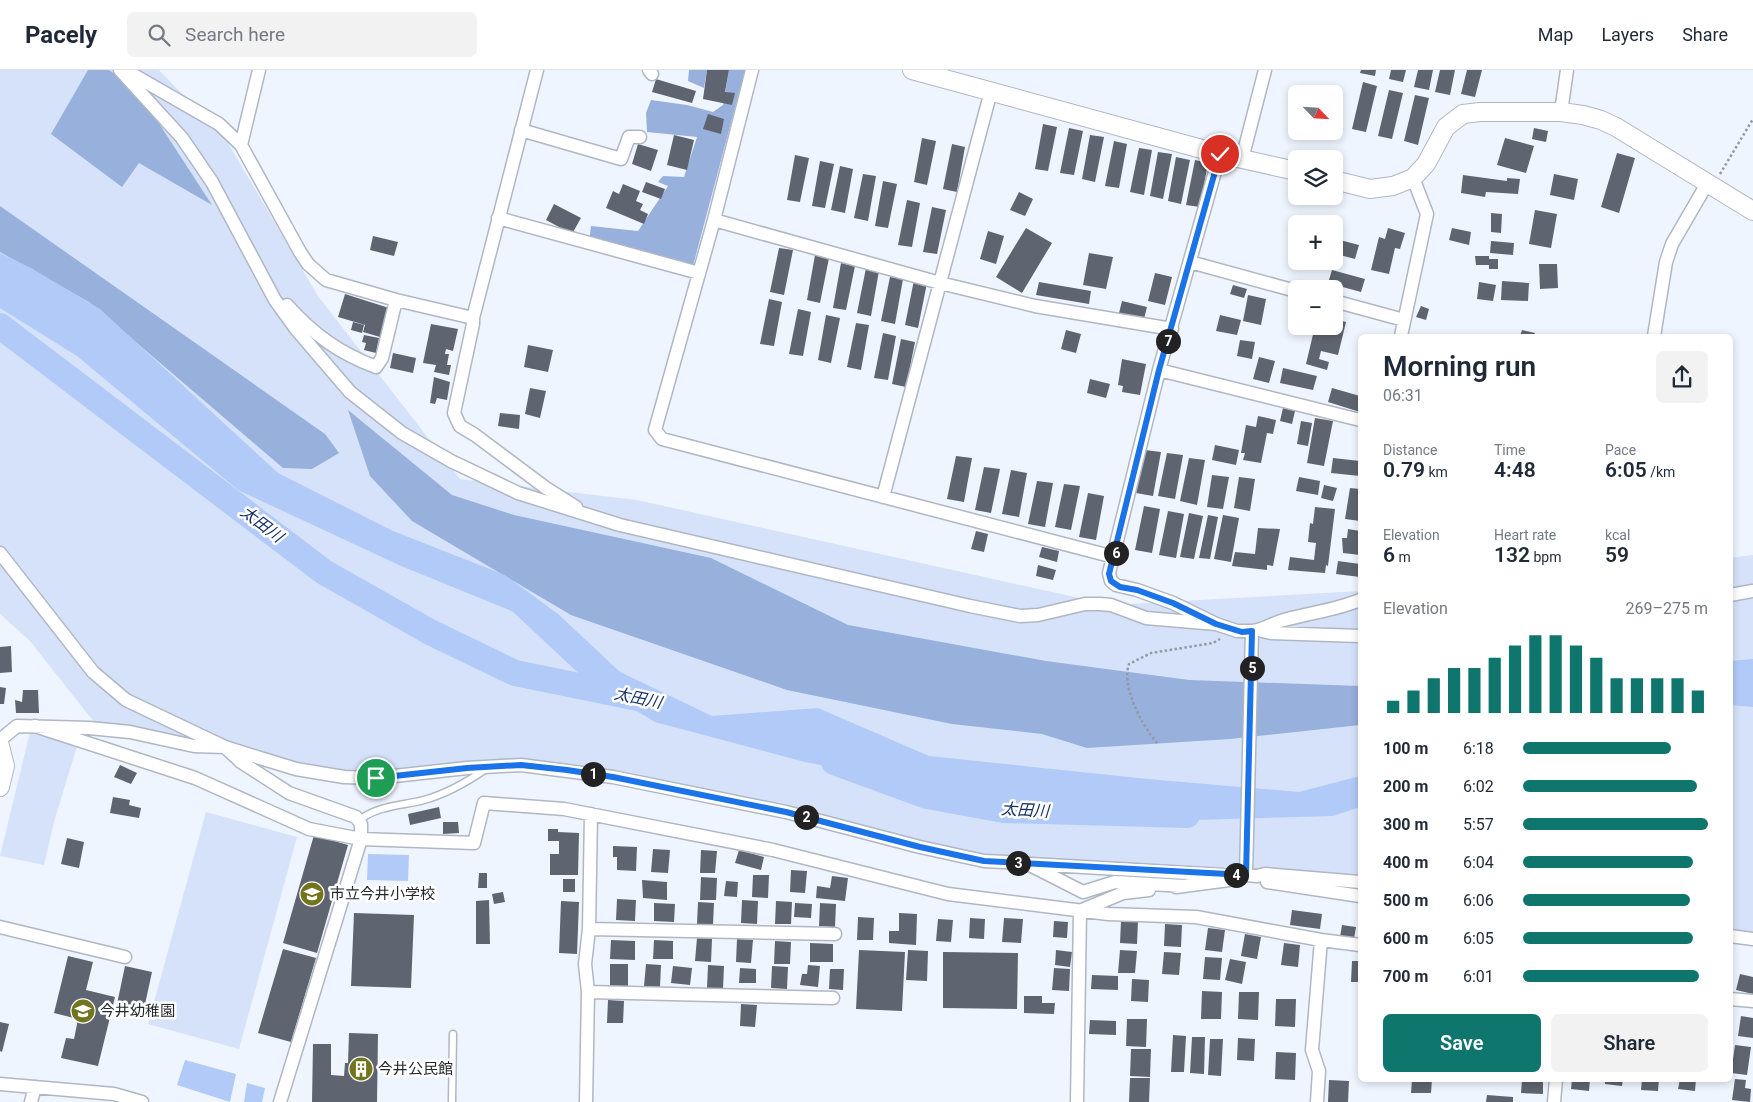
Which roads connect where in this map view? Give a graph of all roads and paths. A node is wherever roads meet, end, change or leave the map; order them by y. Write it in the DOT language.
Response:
graph roads {
  1 [pos="120,70"];
  2 [pos="125,70"];
  3 [pos="259,70"];
  4 [pos="537,70"];
  5 [pos="752,70"];
  6 [pos="912,70"];
  7 [pos="1265,70"];
  8 [pos="1566,70"];
  9 [pos="991,91"];
  10 [pos="1561,112"];
  11 [pos="1753,119"];
  12 [pos="521,130"];
  13 [pos="640,138"];
  14 [pos="241,145"];
  15 [pos="1220,154"];
  16 [pos="1242,159"];
  17 [pos="1288,169"];
  18 [pos="1413,178"];
  19 [pos="1343,182"];
  20 [pos="1711,184"];
  21 [pos="1753,211"];
  22 [pos="498,218"];
  23 [pos="714,220"];
  24 [pos="1190,262"];
  25 [pos="699,273"];
  26 [pos="940,283"];
  27 [pos="1288,289"];
  28 [pos="396,300"];
  29 [pos="1343,303"];
  30 [pos="279,305"];
  31 [pos="473,318"];
  32 [pos="1404,320"];
  33 [pos="1172,329"];
  34 [pos="1401,334"];
  35 [pos="1654,334"];
  36 [pos="1159,370"];
  37 [pos="1358,420"];
  38 [pos="883,497"];
  39 [pos="579,512"];
  40 [pos="0,553"];
  41 [pos="1114,558"];
  42 [pos="1753,591"];
  43 [pos="1733,594"];
  44 [pos="1358,601"];
  45 [pos="1216,624"];
  46 [pos="1237,631"];
  47 [pos="1255,634"];
  48 [pos="1358,636"];
  49 [pos="35,726"];
  50 [pos="0,740"];
  51 [pos="1157,743"];
  52 [pos="0,746"];
  53 [pos="226,747"];
  54 [pos="489,767"];
  55 [pos="0,787"];
  56 [pos="592,814"];
  57 [pos="358,821"];
  58 [pos="361,839"];
  59 [pos="1026,863"];
  60 [pos="1246,873"];
  61 [pos="1358,882"];
  62 [pos="1184,886"];
  63 [pos="1358,896"];
  64 [pos="1080,911"];
  65 [pos="0,927"];
  66 [pos="589,929"];
  67 [pos="835,934"];
  68 [pos="1733,936"];
  69 [pos="1753,939"];
  70 [pos="1321,940"];
  71 [pos="1358,945"];
  72 [pos="125,958"];
  73 [pos="588,992"];
  74 [pos="833,998"];
  75 [pos="1733,999"];
  76 [pos="1753,1001"];
  77 [pos="453,1034"];
  78 [pos="1556,1082"];
  79 [pos="0,1084"];
  80 [pos="34,1087"];
  81 [pos="31,1102"];
  82 [pos="142,1102"];
  83 [pos="280,1102"];
  84 [pos="452,1102"];
  85 [pos="586,1102"];
  86 [pos="1076,1102"];
  87 [pos="1317,1102"];
  88 [pos="1554,1102"];
  1 -- 30 [label="street"];
  2 -- 14 [label="street"];
  3 -- 14 [label="street"];
  4 -- 12 [label="street"];
  5 -- 23 [label="street"];
  6 -- 9 [label="street"];
  7 -- 16 [label="street"];
  8 -- 10 [label="street"];
  9 -- 15 [label="street"];
  9 -- 26 [label="street"];
  10 -- 18 [label="street"];
  10 -- 20 [label="street"];
  11 -- 20 [label="path"];
  12 -- 13 [label="street"];
  12 -- 22 [label="street"];
  14 -- 28 [label="street"];
  15 -- 16 [label="street"];
  15 -- 24 [label="street"];
  16 -- 17 [label="street"];
  18 -- 19 [label="street"];
  18 -- 32 [label="street"];
  20 -- 21 [label="street"];
  20 -- 35 [label="street"];
  22 -- 25 [label="street"];
  22 -- 31 [label="street"];
  23 -- 25 [label="street"];
  23 -- 26 [label="street"];
  24 -- 27 [label="street"];
  24 -- 33 [label="street"];
  25 -- 38 [label="street"];
  26 -- 33 [label="street"];
  26 -- 38 [label="street"];
  28 -- 30 [label="street"];
  28 -- 31 [label="street"];
  29 -- 32 [label="street"];
  30 -- 39 [label="street"];
  31 -- 39 [label="street"];
  32 -- 34 [label="street"];
  33 -- 36 [label="street"];
  36 -- 37 [label="street"];
  36 -- 41 [label="street"];
  38 -- 41 [label="street"];
  39 -- 45 [label="street"];
  40 -- 53 [label="street"];
  41 -- 45 [label="street"];
  42 -- 43 [label="street"];
  44 -- 47 [label="street"];
  45 -- 46 [label="street"];
  46 -- 47 [label="street"];
  46 -- 51 [label="path"];
  47 -- 48 [label="street"];
  47 -- 60 [label="street"];
  49 -- 50 [label="street"];
  49 -- 53 [label="street"];
  49 -- 58 [label="street"];
  52 -- 55 [label="street"];
  53 -- 54 [label="street"];
  53 -- 57 [label="street"];
  54 -- 57 [label="lane"];
  54 -- 59 [label="street"];
  56 -- 58 [label="street"];
  56 -- 64 [label="street"];
  56 -- 66 [label="street"];
  57 -- 58 [label="street"];
  58 -- 83 [label="street"];
  59 -- 60 [label="street"];
  59 -- 62 [label="street"];
  60 -- 61 [label="street"];
  60 -- 62 [label="street"];
  60 -- 63 [label="street"];
  62 -- 64 [label="street"];
  64 -- 70 [label="street"];
  64 -- 86 [label="street"];
  65 -- 72 [label="street"];
  66 -- 67 [label="street"];
  66 -- 73 [label="street"];
  68 -- 69 [label="street"];
  70 -- 71 [label="street"];
  70 -- 87 [label="street"];
  73 -- 74 [label="street"];
  73 -- 85 [label="street"];
  75 -- 76 [label="street"];
  77 -- 84 [label="lane"];
  78 -- 88 [label="street"];
  79 -- 80 [label="street"];
  80 -- 81 [label="street"];
  80 -- 82 [label="street"];
}
